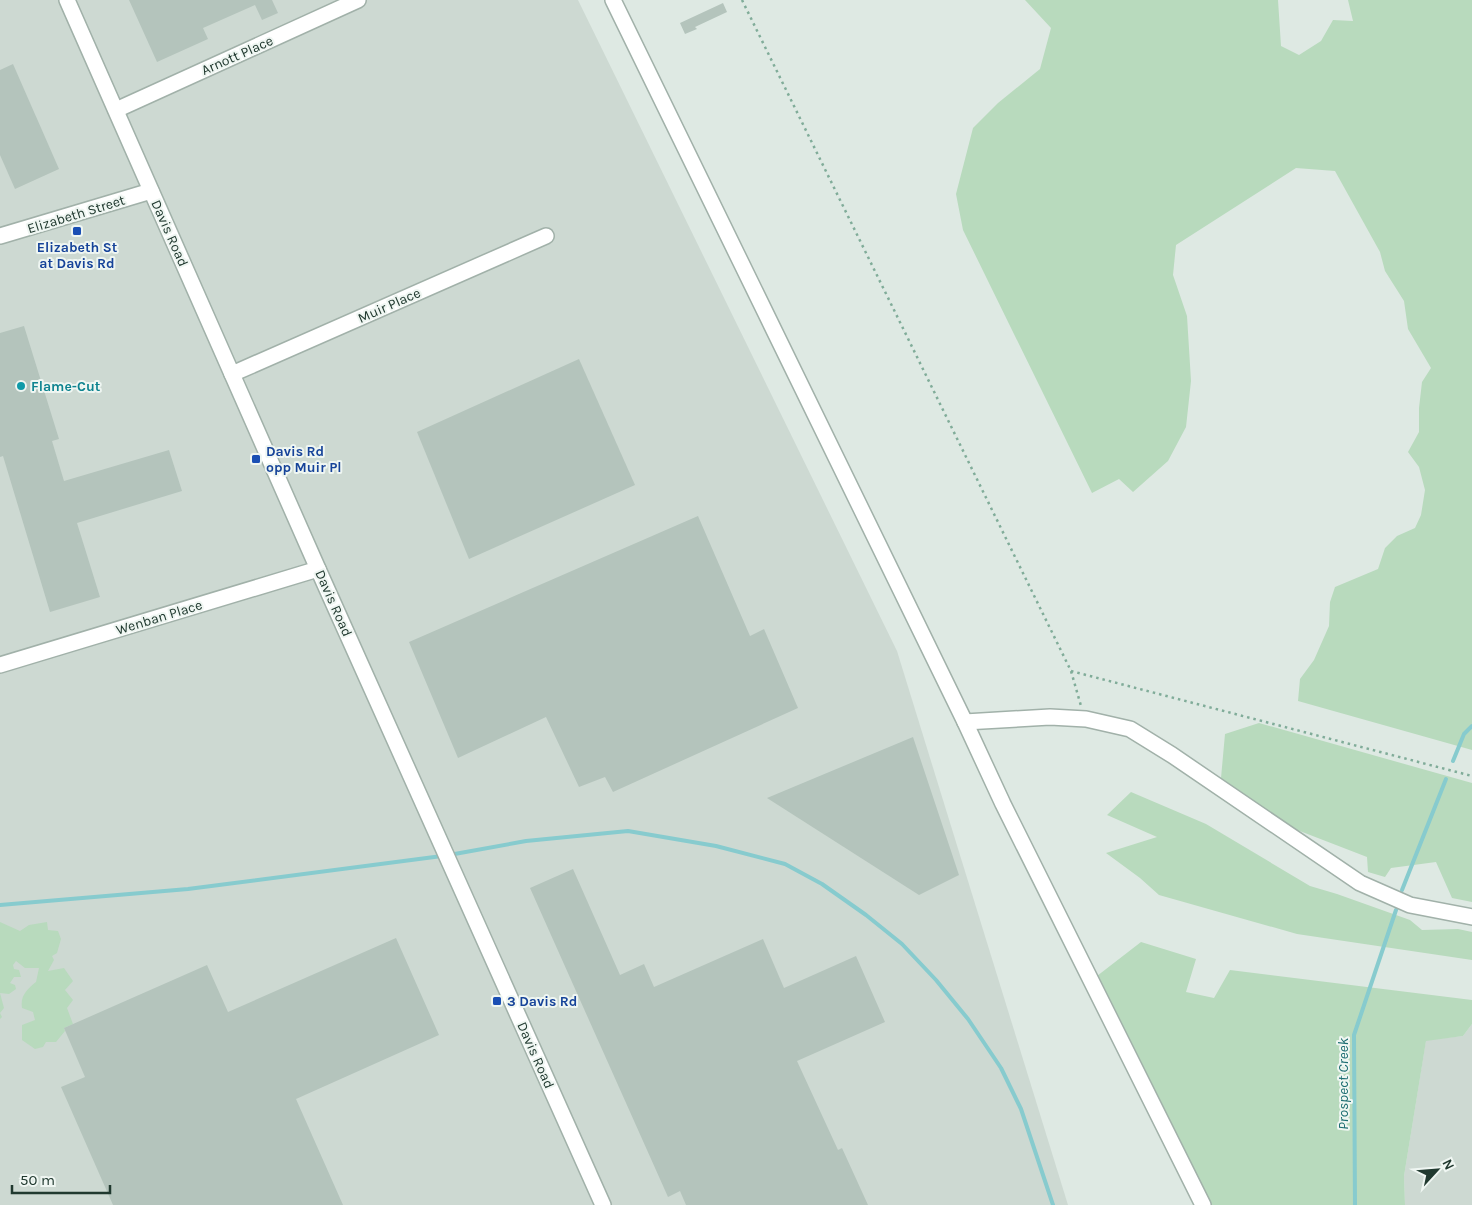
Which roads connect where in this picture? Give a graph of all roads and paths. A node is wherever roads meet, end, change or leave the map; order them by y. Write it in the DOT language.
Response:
graph roads {
  1 [pos="67,0"];
  2 [pos="358,0"];
  3 [pos="613,0"];
  4 [pos="742,0"];
  5 [pos="116,110"];
  6 [pos="151,191"];
  7 [pos="0,236"];
  8 [pos="546,236"];
  9 [pos="232,374"];
  10 [pos="318,569"];
  11 [pos="0,665"];
  12 [pos="1070,671"];
  13 [pos="1086,719"];
  14 [pos="965,722"];
  15 [pos="1472,776"];
  16 [pos="1472,917"];
  17 [pos="603,1205"];
  18 [pos="1203,1205"];
  1 -- 5 [label="street, Davis Road"];
  2 -- 5 [label="street, Arnott Place"];
  3 -- 14 [label="street"];
  4 -- 12 [label="path"];
  5 -- 6 [label="street, Davis Road"];
  6 -- 7 [label="street, Elizabeth Street"];
  6 -- 9 [label="street, Davis Road"];
  8 -- 9 [label="street, Muir Place"];
  9 -- 10 [label="street, Davis Road"];
  10 -- 11 [label="street, Wenban Place"];
  10 -- 17 [label="street, Davis Road"];
  12 -- 13 [label="path"];
  12 -- 15 [label="path"];
  13 -- 14 [label="street"];
  13 -- 16 [label="street"];
  14 -- 18 [label="street"];
}
